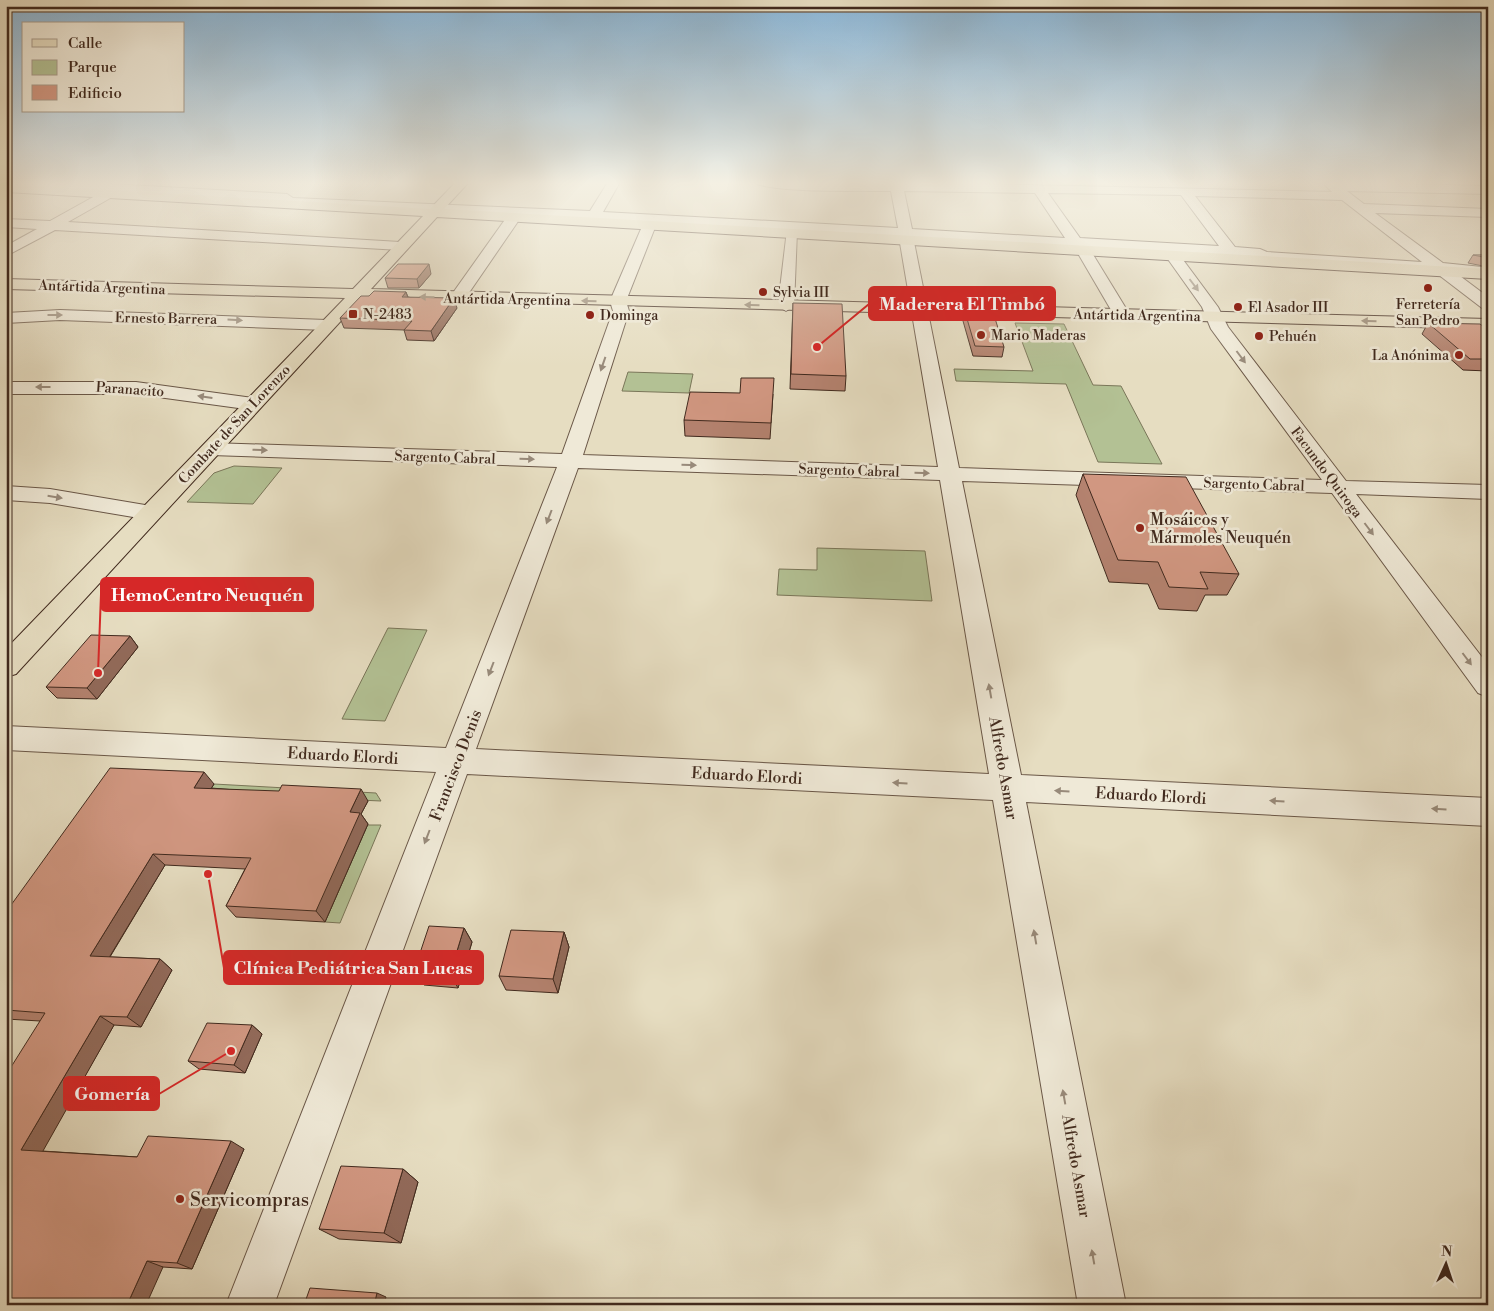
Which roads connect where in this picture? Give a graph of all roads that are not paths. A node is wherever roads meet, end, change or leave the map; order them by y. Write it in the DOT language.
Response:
graph roads {
  1 [pos="22,243"];
  2 [pos="351,243"];
  3 [pos="403,243"];
  4 [pos="496,243"];
  5 [pos="642,243"];
  6 [pos="791,243"];
  7 [pos="908,243"];
  8 [pos="1047,243"];
  9 [pos="1050,243"];
  10 [pos="1224,243"];
  11 [pos="1407,243"];
  12 [pos="1078,245"];
  13 [pos="400,246"];
  14 [pos="1228,248"];
  15 [pos="6,252"];
  16 [pos="1172,255"];
  17 [pos="1435,265"];
  18 [pos="1488,267"];
  19 [pos="6,284"];
  20 [pos="355,295"];
  21 [pos="458,297"];
  22 [pos="618,301"];
  23 [pos="1488,305"];
  24 [pos="786,306"];
  25 [pos="920,309"];
  26 [pos="1122,315"];
  27 [pos="1213,317"];
  28 [pos="6,318"];
  29 [pos="1488,324"];
  30 [pos="326,326"];
  31 [pos="6,388"];
  32 [pos="253,404"];
  33 [pos="211,449"];
  34 [pos="570,461"];
  35 [pos="950,474"];
  36 [pos="1338,487"];
  37 [pos="1488,492"];
  38 [pos="6,493"];
  39 [pos="151,513"];
  40 [pos="6,667"];
  41 [pos="1488,686"];
  42 [pos="6,738"];
  43 [pos="456,760"];
  44 [pos="1008,788"];
  45 [pos="1488,812"];
  46 [pos="250,1305"];
  47 [pos="1102,1305"];
  1 -- 15 [label="street"];
  2 -- 13 [label="street"];
  3 -- 13 [label="main road, Combate de San Lorenzo"];
  4 -- 21 [label="street"];
  5 -- 22 [label="street, Francisco Denis"];
  6 -- 24 [label="street"];
  7 -- 25 [label="street, Alfredo Asmar"];
  8 -- 12 [label="main road"];
  9 -- 17 [label="street"];
  10 -- 14 [label="street"];
  11 -- 17 [label="street"];
  12 -- 14 [label="main road"];
  12 -- 16 [label="main road"];
  12 -- 26 [label="street"];
  13 -- 20 [label="main road, Combate de San Lorenzo"];
  14 -- 17 [label="main road"];
  16 -- 17 [label="main road"];
  16 -- 27 [label="street, Facundo Quiroga, one-way"];
  17 -- 18 [label="main road"];
  17 -- 23 [label="street"];
  19 -- 20 [label="main road, Antártida Argentina"];
  21 -- 20 [label="main road, Antártida Argentina, one-way"];
  20 -- 30 [label="main road, Combate de San Lorenzo"];
  22 -- 21 [label="main road, Antártida Argentina, one-way"];
  24 -- 22 [label="main road, Antártida Argentina, one-way"];
  22 -- 34 [label="street, Francisco Denis, one-way"];
  24 -- 25 [label="main road, Antártida Argentina"];
  25 -- 26 [label="main road, Antártida Argentina"];
  25 -- 35 [label="street, Alfredo Asmar"];
  26 -- 27 [label="main road, Antártida Argentina"];
  29 -- 27 [label="main road, Antártida Argentina, one-way"];
  27 -- 36 [label="street, Facundo Quiroga, one-way"];
  28 -- 30 [label="street, Ernesto Barrera, one-way"];
  30 -- 32 [label="main road, Combate de San Lorenzo"];
  32 -- 31 [label="street, Paranacito, one-way"];
  32 -- 33 [label="main road, Combate de San Lorenzo"];
  33 -- 34 [label="street, Sargento Cabral, one-way"];
  33 -- 39 [label="main road, Combate de San Lorenzo"];
  34 -- 35 [label="street, Sargento Cabral, one-way"];
  34 -- 43 [label="street, Francisco Denis, one-way"];
  35 -- 36 [label="street, Sargento Cabral"];
  44 -- 35 [label="street, Alfredo Asmar, one-way"];
  36 -- 37 [label="street, Sargento Cabral"];
  36 -- 41 [label="street, Facundo Quiroga, one-way"];
  38 -- 39 [label="street, one-way"];
  39 -- 40 [label="main road, Combate de San Lorenzo"];
  42 -- 43 [label="street, Eduardo Elordi"];
  44 -- 43 [label="street, Eduardo Elordi, one-way"];
  43 -- 46 [label="street, Francisco Denis, one-way"];
  45 -- 44 [label="street, Eduardo Elordi, one-way"];
  47 -- 44 [label="street, Alfredo Asmar, one-way"];
}
